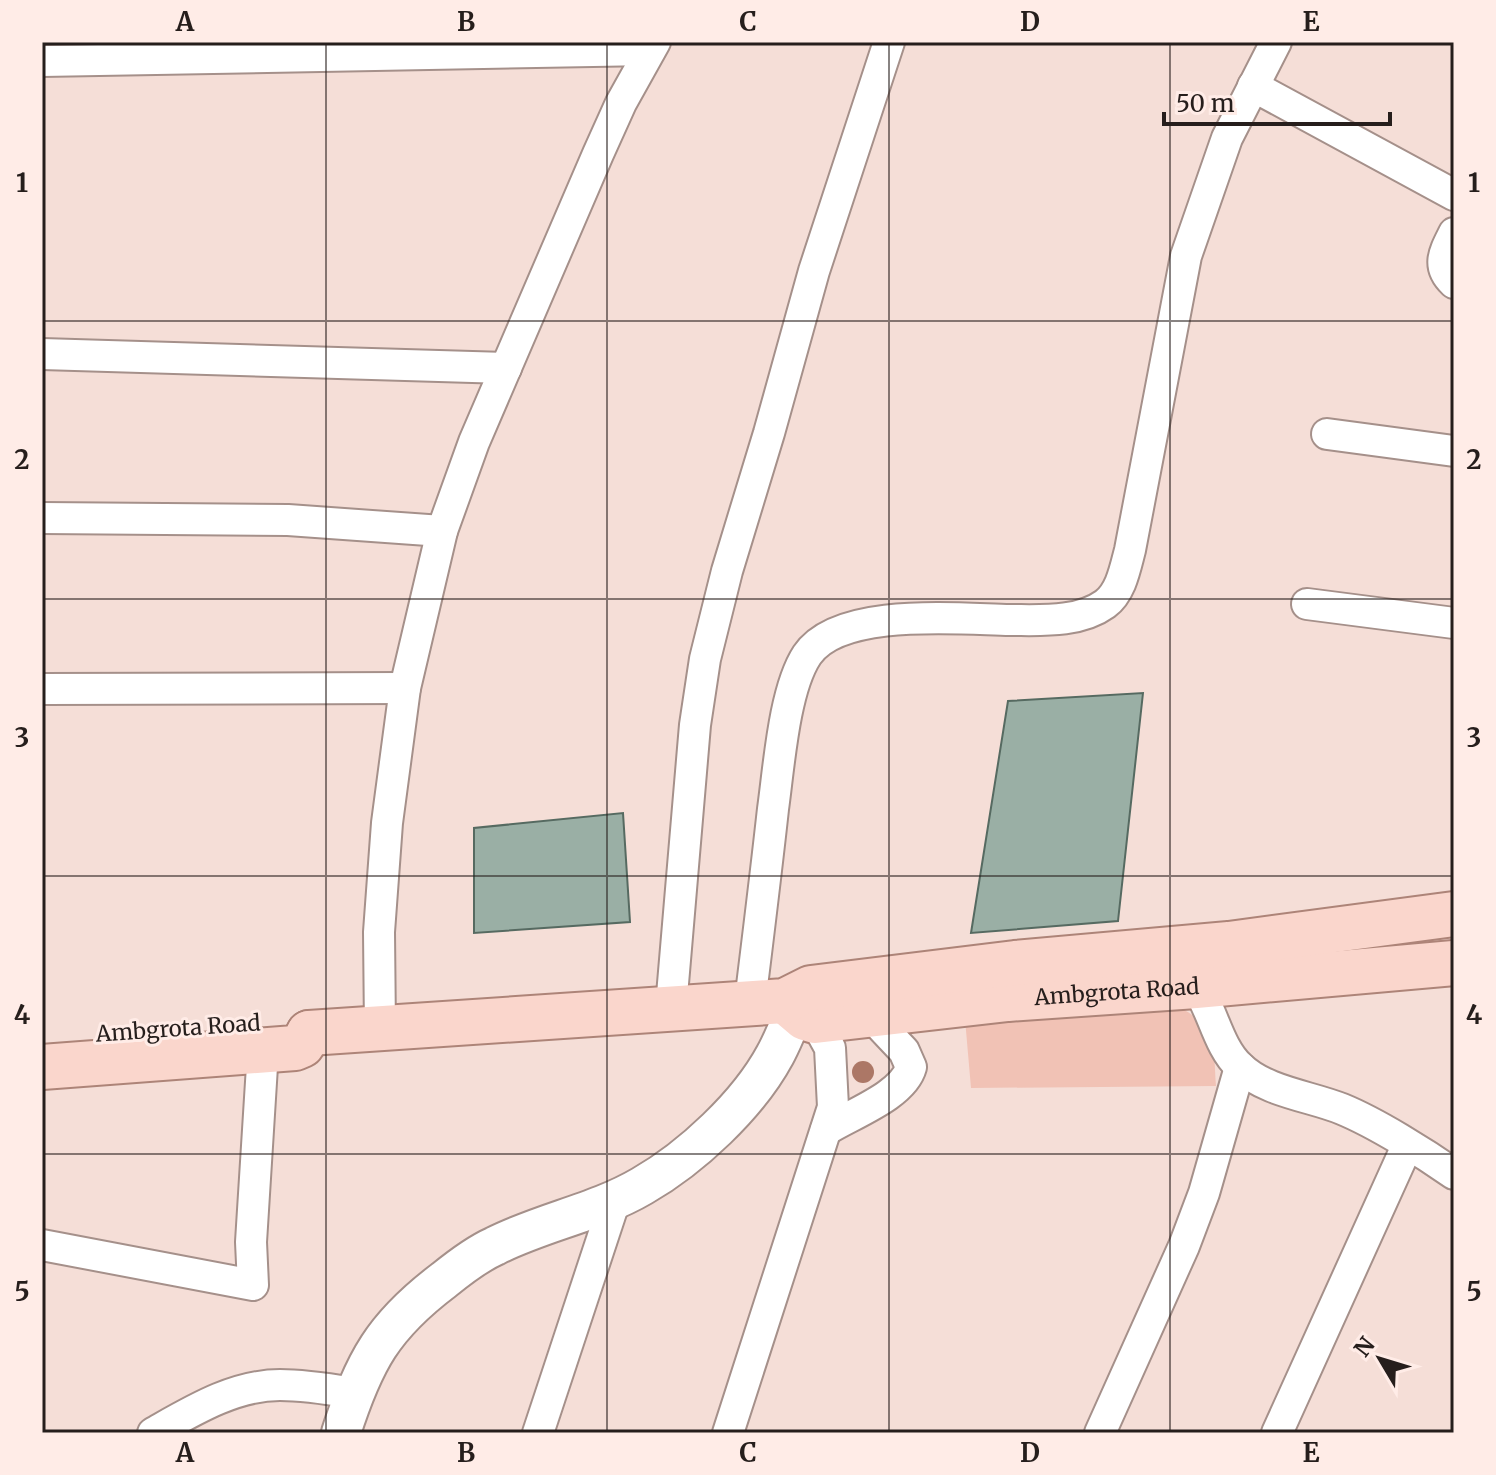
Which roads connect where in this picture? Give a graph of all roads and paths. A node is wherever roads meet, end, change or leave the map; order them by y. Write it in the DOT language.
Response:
graph roads {
  1 [pos="889,42"];
  2 [pos="1276,42"];
  3 [pos="652,46"];
  4 [pos="42,61"];
  5 [pos="1253,86"];
  6 [pos="1454,195"];
  7 [pos="1454,233"];
  8 [pos="1454,283"];
  9 [pos="42,354"];
  10 [pos="506,368"];
  11 [pos="1327,434"];
  12 [pos="1454,451"];
  13 [pos="42,518"];
  14 [pos="442,531"];
  15 [pos="1307,604"];
  16 [pos="1454,623"];
  17 [pos="405,688"];
  18 [pos="42,689"];
  19 [pos="1454,914"];
  20 [pos="1454,963"];
  21 [pos="1196,986"];
  22 [pos="671,1007"];
  23 [pos="787,1009"];
  24 [pos="871,1016"];
  25 [pos="380,1030"];
  26 [pos="309,1033"];
  27 [pos="42,1037"];
  28 [pos="263,1050"];
  29 [pos="42,1067"];
  30 [pos="1240,1067"];
  31 [pos="826,1130"];
  32 [pos="1407,1146"];
  33 [pos="1454,1174"];
  34 [pos="615,1200"];
  35 [pos="42,1245"];
  36 [pos="354,1393"];
  37 [pos="153,1433"];
  38 [pos="341,1433"];
  39 [pos="538,1433"];
  40 [pos="728,1433"];
  41 [pos="1100,1433"];
  42 [pos="1277,1433"];
  1 -- 22 [label="street"];
  2 -- 5 [label="street"];
  3 -- 4 [label="street"];
  3 -- 10 [label="street"];
  5 -- 6 [label="street"];
  5 -- 23 [label="street"];
  7 -- 8 [label="street"];
  9 -- 10 [label="street"];
  10 -- 14 [label="street"];
  11 -- 12 [label="street"];
  13 -- 14 [label="street"];
  14 -- 17 [label="street"];
  15 -- 16 [label="street"];
  17 -- 18 [label="street"];
  17 -- 25 [label="street"];
  19 -- 23 [label="main road"];
  20 -- 21 [label="main road, Ambgrota Road"];
  21 -- 24 [label="main road, Ambgrota Road"];
  21 -- 30 [label="street"];
  22 -- 23 [label="main road, Ambgrota Road"];
  22 -- 25 [label="main road, Ambgrota Road"];
  23 -- 24 [label="main road, Ambgrota Road"];
  23 -- 31 [label="street"];
  23 -- 34 [label="street"];
  24 -- 31 [label="street"];
  25 -- 26 [label="main road, Ambgrota Road"];
  26 -- 27 [label="main road, Ambgrota Road"];
  26 -- 28 [label="main road"];
  28 -- 29 [label="main road"];
  28 -- 35 [label="street"];
  30 -- 32 [label="street"];
  30 -- 41 [label="street"];
  31 -- 40 [label="street"];
  32 -- 33 [label="street"];
  32 -- 42 [label="street"];
  34 -- 36 [label="street"];
  34 -- 39 [label="street"];
  36 -- 37 [label="street"];
  36 -- 38 [label="street"];
}
